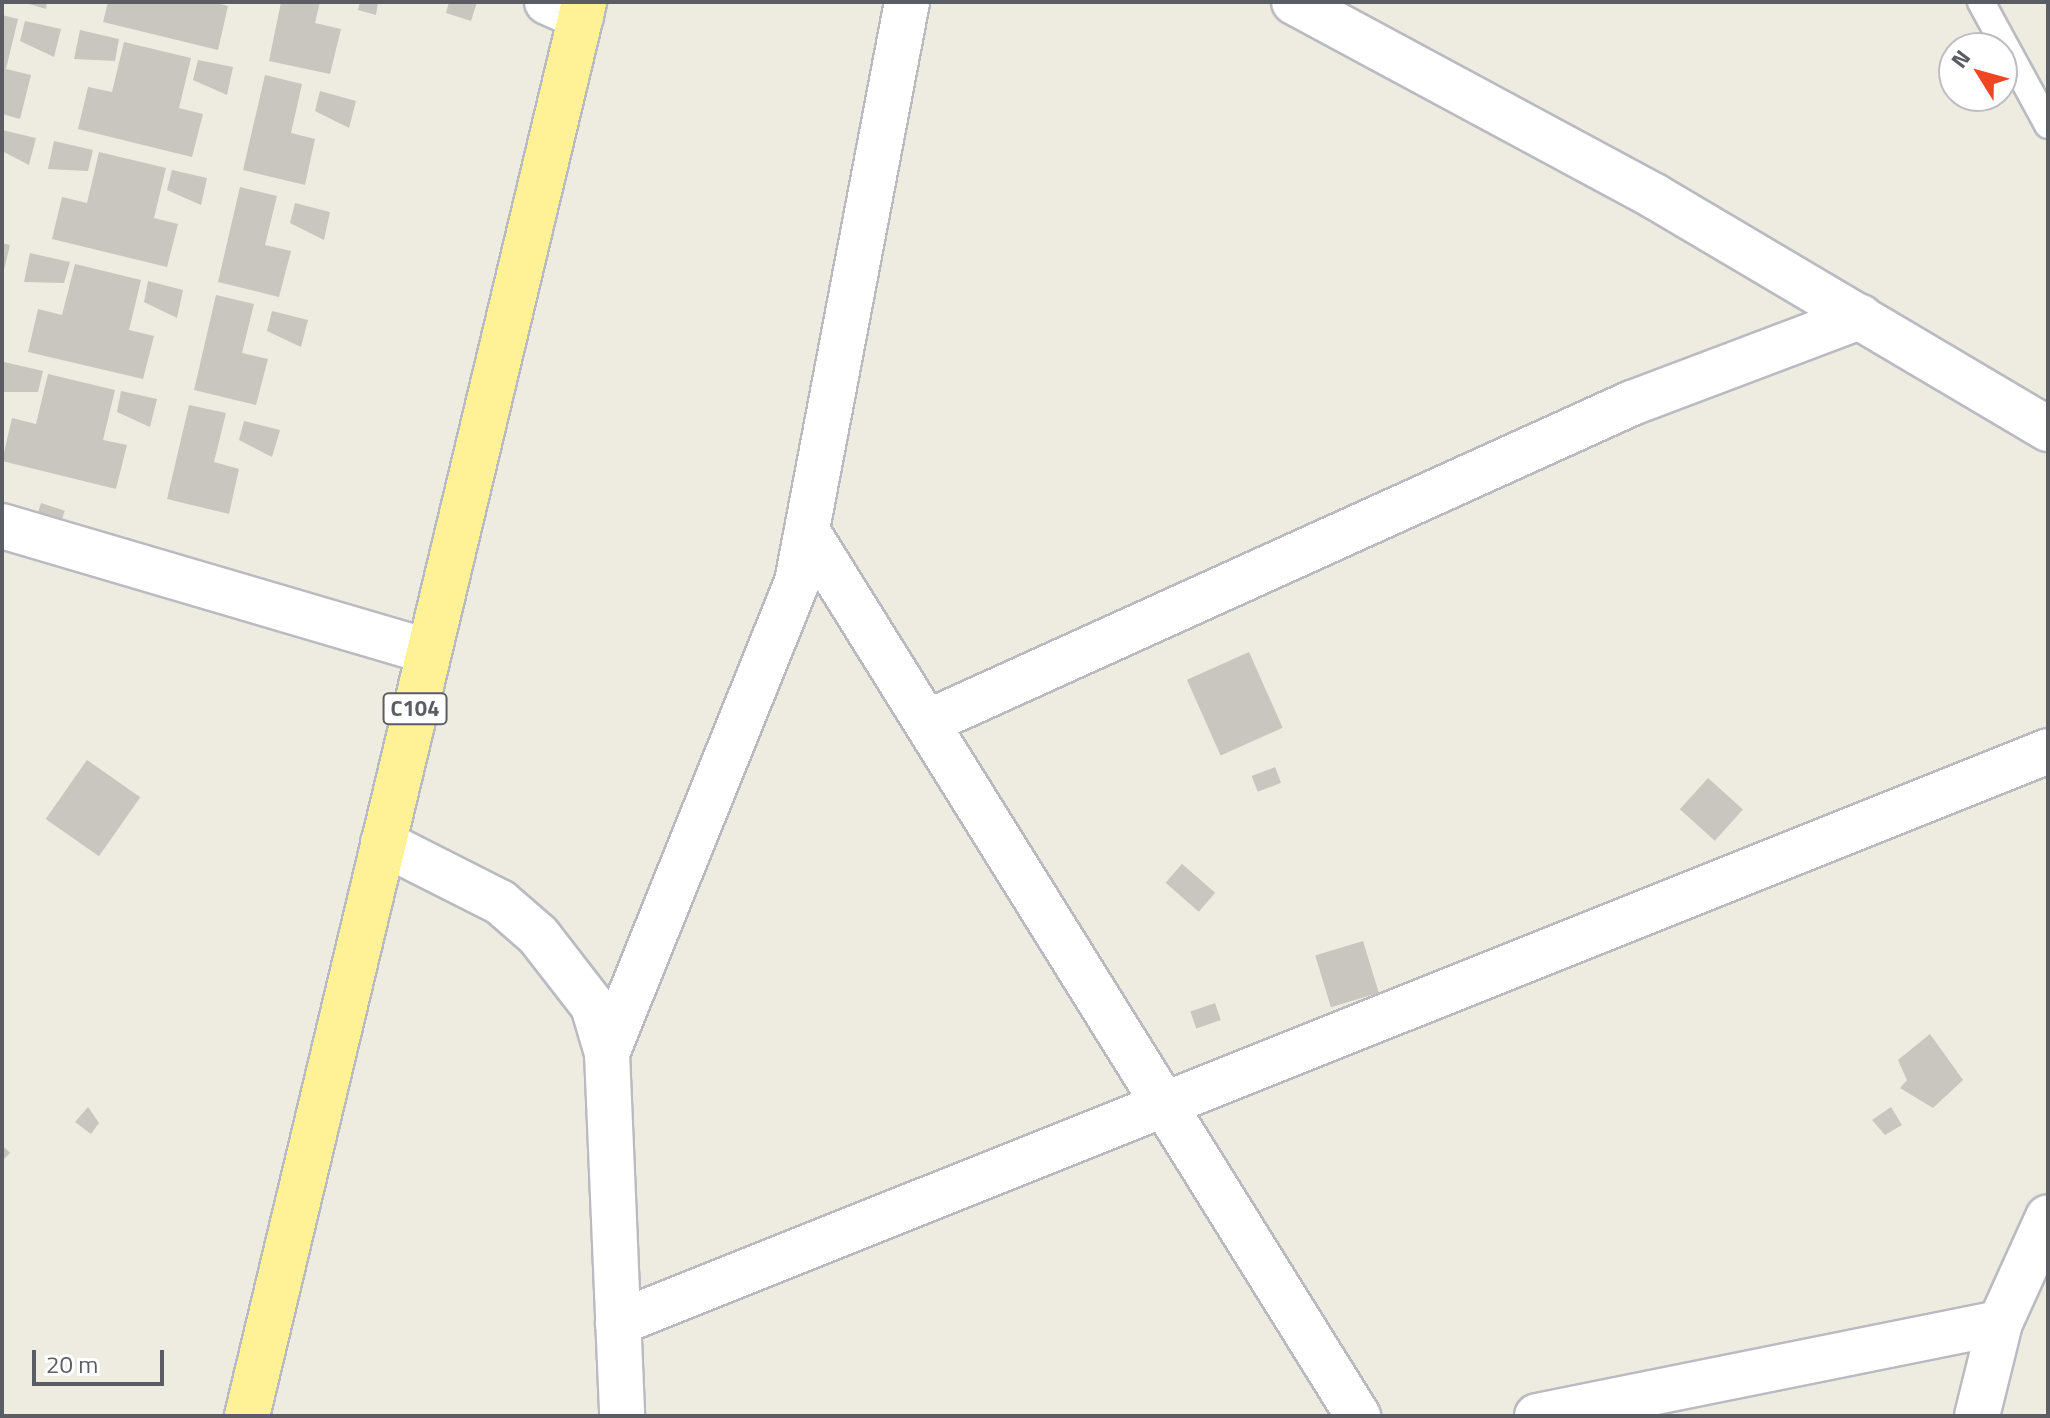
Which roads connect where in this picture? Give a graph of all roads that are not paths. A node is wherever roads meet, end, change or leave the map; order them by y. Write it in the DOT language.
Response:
graph roads {
  1 [pos="907,2"];
  2 [pos="1294,2"];
  3 [pos="1981,2"];
  4 [pos="571,7"];
  5 [pos="2048,125"];
  6 [pos="1860,317"];
  7 [pos="2048,429"];
  8 [pos="2,526"];
  9 [pos="807,531"];
  10 [pos="429,652"];
  11 [pos="928,722"];
  12 [pos="2048,751"];
  13 [pos="383,843"];
  14 [pos="607,1053"];
  15 [pos="1170,1107"];
  16 [pos="2048,1217"];
  17 [pos="618,1323"];
  18 [pos="2000,1323"];
  19 [pos="247,1416"];
  20 [pos="622,1416"];
  21 [pos="1358,1416"];
  22 [pos="1537,1416"];
  23 [pos="1977,1416"];
  1 -- 9 [label="street"];
  2 -- 6 [label="street"];
  3 -- 5 [label="lane"];
  4 -- 10 [label="highway, C104"];
  6 -- 7 [label="street"];
  6 -- 11 [label="street"];
  8 -- 10 [label="street"];
  9 -- 11 [label="street"];
  9 -- 14 [label="street"];
  10 -- 13 [label="highway, C104"];
  11 -- 15 [label="street"];
  12 -- 15 [label="street"];
  13 -- 14 [label="street"];
  13 -- 19 [label="highway, C104"];
  14 -- 17 [label="street"];
  15 -- 17 [label="street"];
  15 -- 21 [label="street"];
  16 -- 18 [label="street"];
  17 -- 20 [label="street"];
  18 -- 22 [label="street"];
  18 -- 23 [label="street"];
}
